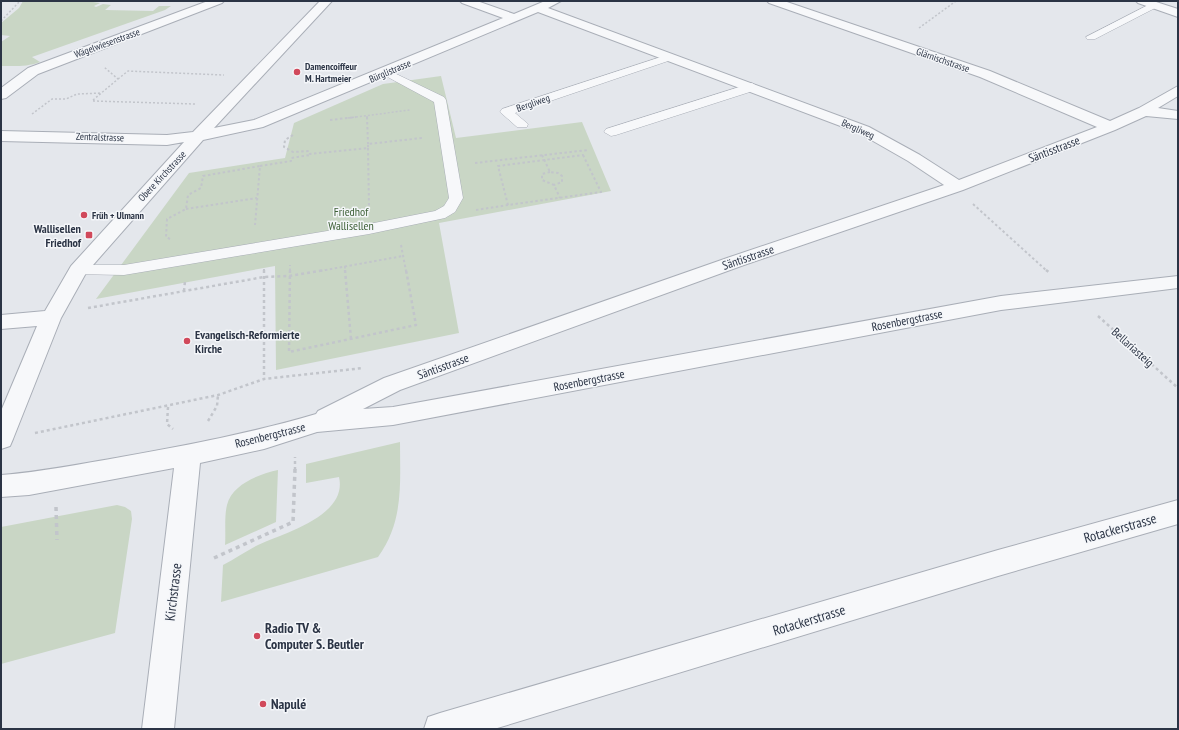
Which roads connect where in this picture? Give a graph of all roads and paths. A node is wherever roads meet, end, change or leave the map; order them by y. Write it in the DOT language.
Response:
graph roads {
  1 [pos="20,1"];
  2 [pos="218,1"];
  3 [pos="326,1"];
  4 [pos="466,1"];
  5 [pos="555,1"];
  6 [pos="773,1"];
  7 [pos="956,1"];
  8 [pos="1142,1"];
  9 [pos="1154,5"];
  10 [pos="538,8"];
  11 [pos="1178,13"];
  12 [pos="514,18"];
  13 [pos="1,21"];
  14 [pos="915,31"];
  15 [pos="1091,38"];
  16 [pos="670,57"];
  17 [pos="104,67"];
  18 [pos="386,72"];
  19 [pos="226,75"];
  20 [pos="118,79"];
  21 [pos="752,87"];
  22 [pos="1178,90"];
  23 [pos="101,93"];
  24 [pos="1,95"];
  25 [pos="197,104"];
  26 [pos="440,106"];
  27 [pos="1144,111"];
  28 [pos="1178,115"];
  29 [pos="30,116"];
  30 [pos="367,116"];
  31 [pos="325,120"];
  32 [pos="522,124"];
  33 [pos="1110,127"];
  34 [pos="611,132"];
  35 [pos="296,134"];
  36 [pos="1,136"];
  37 [pos="198,136"];
  38 [pos="445,136"];
  39 [pos="368,144"];
  40 [pos="368,148"];
  41 [pos="588,150"];
  42 [pos="310,154"];
  43 [pos="542,155"];
  44 [pos="545,160"];
  45 [pos="260,166"];
  46 [pos="450,166"];
  47 [pos="550,172"];
  48 [pos="554,185"];
  49 [pos="957,186"];
  50 [pos="257,198"];
  51 [pos="560,198"];
  52 [pos="972,204"];
  53 [pos="508,206"];
  54 [pos="186,209"];
  55 [pos="483,210"];
  56 [pos="369,211"];
  57 [pos="396,223"];
  58 [pos="172,239"];
  59 [pos="264,246"];
  60 [pos="403,256"];
  61 [pos="290,261"];
  62 [pos="345,266"];
  63 [pos="78,270"];
  64 [pos="1051,274"];
  65 [pos="289,276"];
  66 [pos="264,278"];
  67 [pos="185,282"];
  68 [pos="1178,282"];
  69 [pos="184,291"];
  70 [pos="86,308"];
  71 [pos="1093,312"];
  72 [pos="51,318"];
  73 [pos="1,322"];
  74 [pos="351,339"];
  75 [pos="370,367"];
  76 [pos="264,380"];
  77 [pos="1178,388"];
  78 [pos="218,395"];
  79 [pos="168,407"];
  80 [pos="317,423"];
  81 [pos="205,424"];
  82 [pos="30,434"];
  83 [pos="1,439"];
  84 [pos="184,443"];
  85 [pos="295,456"];
  86 [pos="1,486"];
  87 [pos="56,503"];
  88 [pos="1178,512"];
  89 [pos="57,540"];
  90 [pos="214,558"];
  91 [pos="158,729"];
  92 [pos="440,729"];
  1 -- 13 [label="path"];
  2 -- 24 [label="street, Wägelwiesenstrasse"];
  3 -- 37 [label="street, Obere Kirchstrasse"];
  4 -- 12 [label="street"];
  5 -- 10 [label="street, Bürglistrasse"];
  6 -- 33 [label="street, Glärnischstrasse"];
  7 -- 14 [label="path"];
  8 -- 9 [label="street"];
  9 -- 11 [label="street"];
  9 -- 15 [label="lane"];
  10 -- 12 [label="street, Bürglistrasse"];
  10 -- 16 [label="street, Bergliweg"];
  12 -- 18 [label="street, Bürglistrasse"];
  16 -- 21 [label="street, Bergliweg"];
  16 -- 32 [label="lane, Bergliweg"];
  17 -- 20 [label="path"];
  18 -- 26 [label="lane"];
  18 -- 37 [label="street, Bürglistrasse"];
  19 -- 20 [label="path"];
  20 -- 23 [label="path"];
  21 -- 34 [label="lane"];
  21 -- 49 [label="street, Bergliweg"];
  22 -- 27 [label="street, Säntisstrasse"];
  23 -- 25 [label="path"];
  23 -- 29 [label="path"];
  26 -- 30 [label="path"];
  26 -- 38 [label="lane"];
  27 -- 28 [label="street"];
  27 -- 33 [label="street, Säntisstrasse"];
  30 -- 31 [label="path"];
  30 -- 39 [label="path"];
  33 -- 49 [label="street, Säntisstrasse"];
  35 -- 42 [label="path"];
  36 -- 37 [label="street, Zentralstrasse"];
  37 -- 63 [label="street, Obere Kirchstrasse"];
  38 -- 39 [label="path"];
  38 -- 46 [label="lane"];
  39 -- 40 [label="path"];
  40 -- 42 [label="path"];
  40 -- 56 [label="path"];
  41 -- 43 [label="path"];
  42 -- 45 [label="path"];
  43 -- 44 [label="path"];
  43 -- 46 [label="path"];
  44 -- 47 [label="path"];
  44 -- 51 [label="path"];
  44 -- 53 [label="path"];
  45 -- 50 [label="path"];
  45 -- 54 [label="path"];
  46 -- 57 [label="lane"];
  47 -- 48 [label="path"];
  47 -- 48 [label="path"];
  48 -- 51 [label="path"];
  49 -- 80 [label="street, Säntisstrasse"];
  50 -- 54 [label="path"];
  50 -- 59 [label="path"];
  51 -- 53 [label="path"];
  52 -- 64 [label="path"];
  53 -- 55 [label="path"];
  54 -- 58 [label="path"];
  57 -- 59 [label="lane"];
  57 -- 60 [label="path"];
  59 -- 63 [label="lane"];
  59 -- 66 [label="path"];
  60 -- 62 [label="path"];
  60 -- 74 [label="path"];
  61 -- 65 [label="path"];
  62 -- 65 [label="path"];
  62 -- 74 [label="path"];
  63 -- 72 [label="street, Obere Kirchstrasse"];
  65 -- 66 [label="path"];
  65 -- 74 [label="path"];
  66 -- 69 [label="path"];
  66 -- 76 [label="path"];
  67 -- 69 [label="path"];
  68 -- 80 [label="street, Rosenbergstrasse"];
  69 -- 70 [label="path"];
  71 -- 77 [label="path, Bellariasteig"];
  72 -- 73 [label="street"];
  72 -- 83 [label="street, Obere Kirchstrasse"];
  75 -- 76 [label="path"];
  76 -- 78 [label="path"];
  78 -- 79 [label="path"];
  78 -- 81 [label="path"];
  79 -- 82 [label="path"];
  79 -- 84 [label="path"];
  80 -- 84 [label="street, Rosenbergstrasse"];
  84 -- 86 [label="street, Rosenbergstrasse"];
  84 -- 91 [label="street, Kirchstrasse"];
  85 -- 90 [label="path"];
  87 -- 89 [label="path"];
  88 -- 92 [label="street, Rotackerstrasse"];
}
